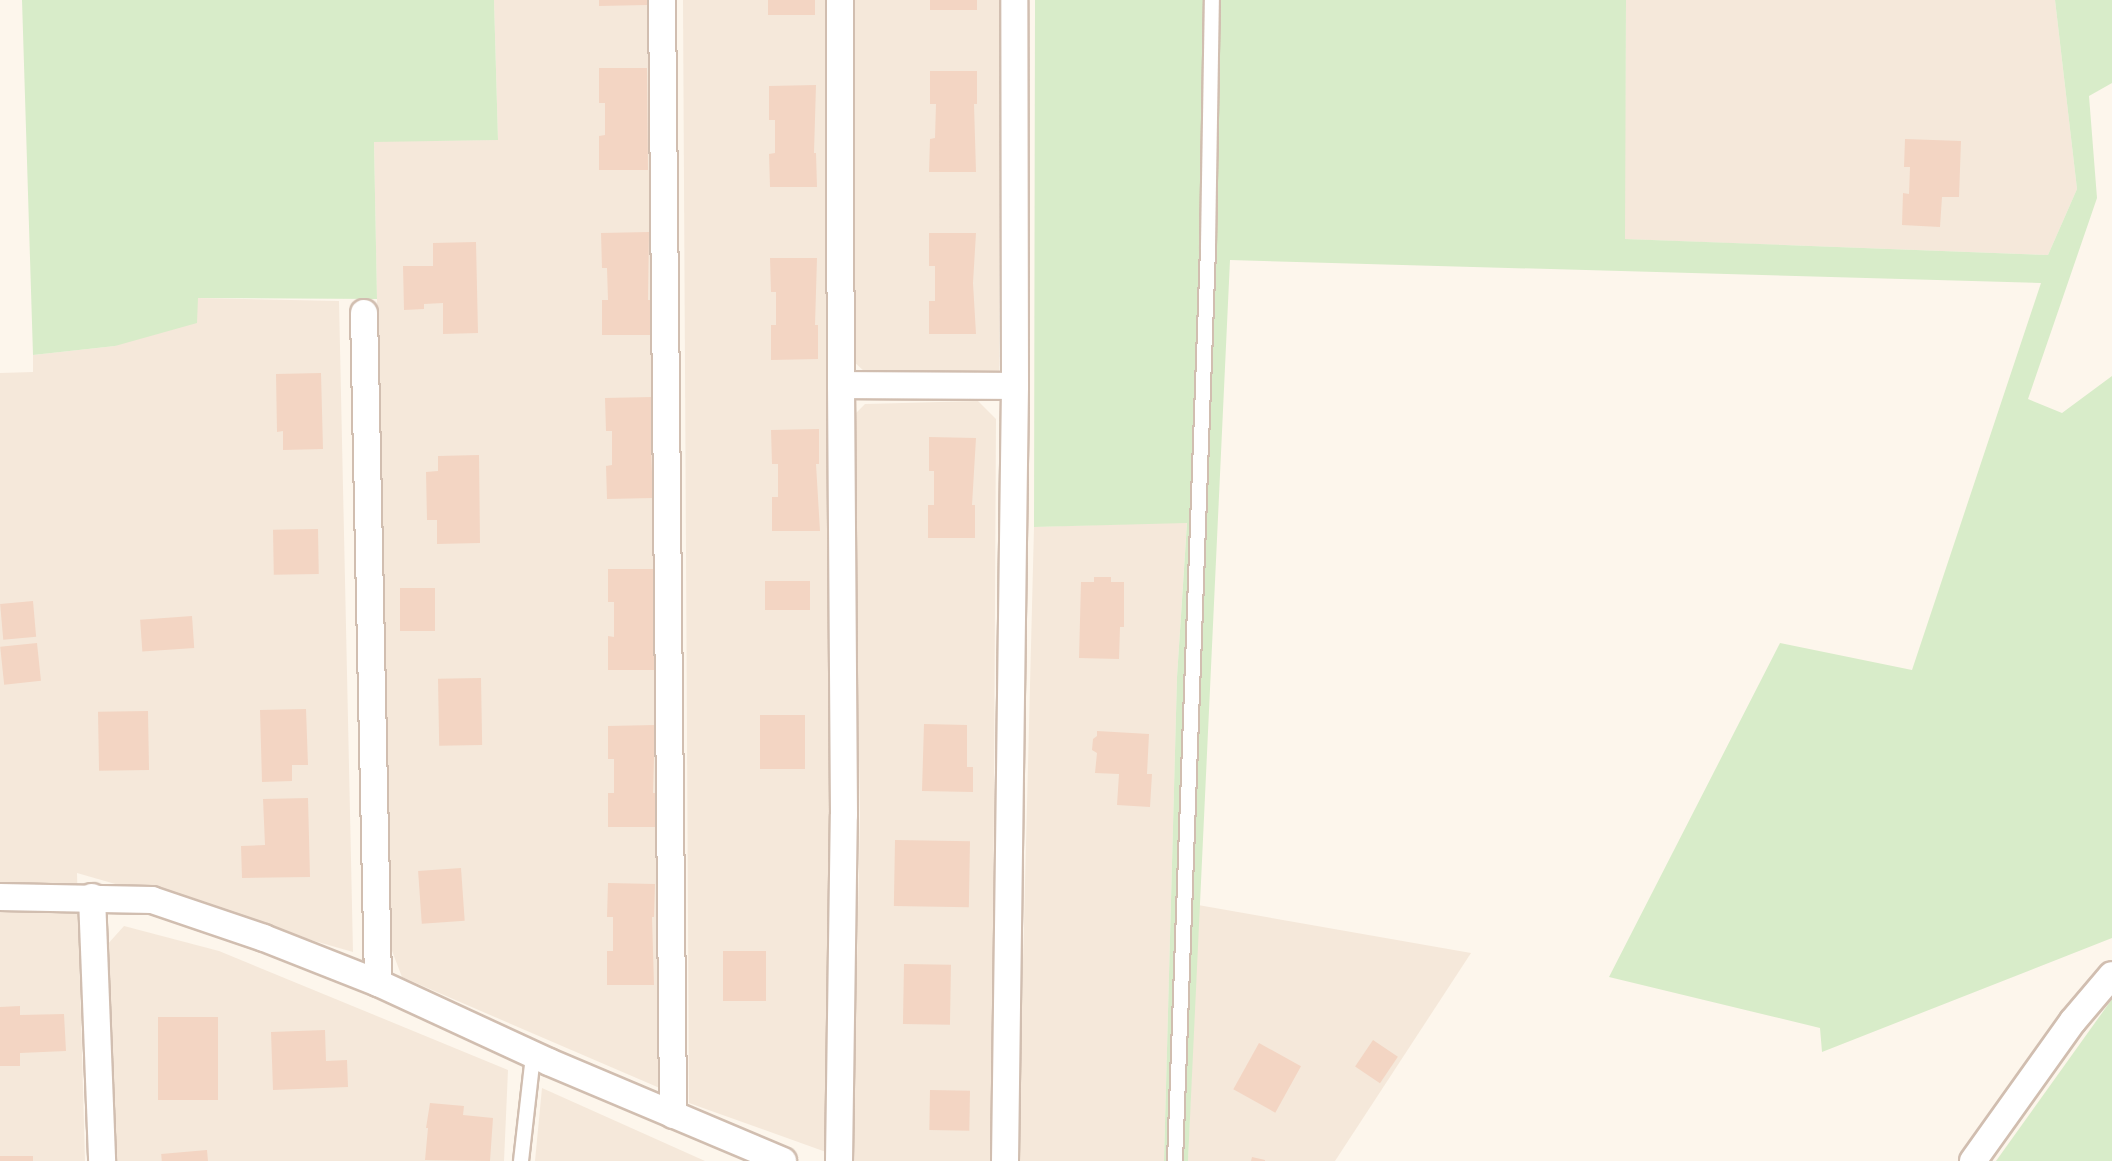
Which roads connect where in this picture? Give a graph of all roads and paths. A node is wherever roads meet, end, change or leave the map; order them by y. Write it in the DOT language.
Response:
graph roads {
  1 [pos="662,0"];
  2 [pos="840,0"];
  3 [pos="1014,0"];
  4 [pos="1212,0"];
  5 [pos="364,312"];
  6 [pos="841,385"];
  7 [pos="1015,386"];
  8 [pos="0,897"];
  9 [pos="92,897"];
  10 [pos="2112,975"];
  11 [pos="378,983"];
  12 [pos="533,1055"];
  13 [pos="673,1115"];
  14 [pos="102,1161"];
  15 [pos="521,1161"];
  16 [pos="783,1161"];
  17 [pos="838,1161"];
  18 [pos="1005,1161"];
  19 [pos="1175,1161"];
  20 [pos="1973,1161"];
  1 -- 13 [label="street"];
  2 -- 6 [label="street"];
  3 -- 7 [label="street"];
  4 -- 19 [label="lane"];
  5 -- 11 [label="street"];
  6 -- 7 [label="street"];
  6 -- 17 [label="street"];
  7 -- 18 [label="street"];
  8 -- 9 [label="street"];
  9 -- 11 [label="street"];
  9 -- 14 [label="street"];
  10 -- 20 [label="street"];
  11 -- 12 [label="street"];
  12 -- 13 [label="street"];
  12 -- 15 [label="lane"];
  13 -- 16 [label="street"];
}
